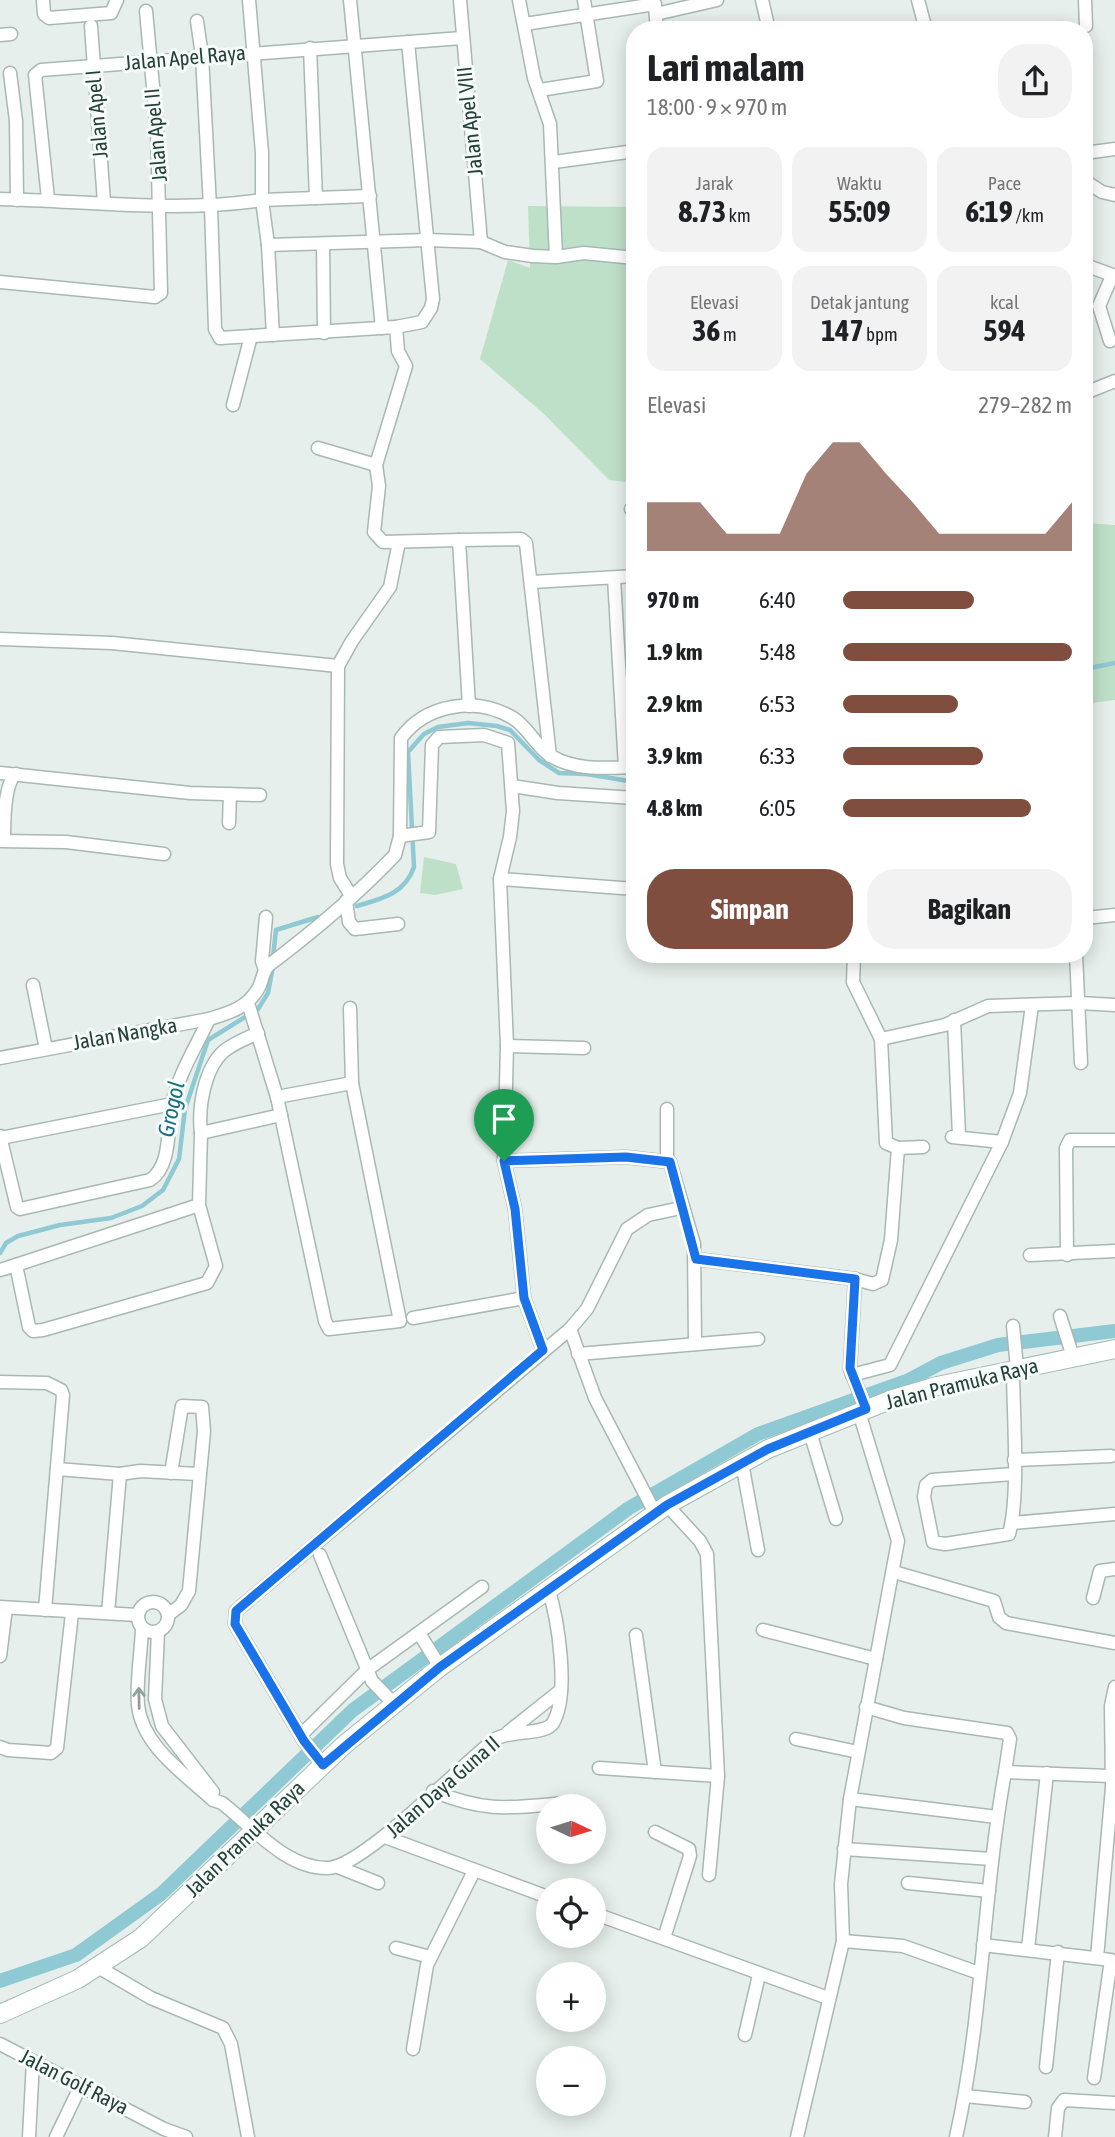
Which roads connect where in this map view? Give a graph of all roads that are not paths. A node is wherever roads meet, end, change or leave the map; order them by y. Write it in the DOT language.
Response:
graph roads {
  1 [pos="43,0"];
  2 [pos="117,0"];
  3 [pos="249,0"];
  4 [pos="350,0"];
  5 [pos="460,0"];
  6 [pos="519,0"];
  7 [pos="584,0"];
  8 [pos="717,0"];
  9 [pos="762,0"];
  10 [pos="918,0"];
  11 [pos="1085,0"];
  12 [pos="655,6"];
  13 [pos="146,10"];
  14 [pos="587,15"];
  15 [pos="197,21"];
  16 [pos="767,21"];
  17 [pos="924,21"];
  18 [pos="1086,21"];
  19 [pos="524,24"];
  20 [pos="91,26"];
  21 [pos="462,38"];
  22 [pos="408,41"];
  23 [pos="357,44"];
  24 [pos="310,48"];
  25 [pos="254,52"];
  26 [pos="202,56"];
  27 [pos="149,62"];
  28 [pos="93,66"];
  29 [pos="10,73"];
  30 [pos="540,90"];
  31 [pos="1115,149"];
  32 [pos="626,152"];
  33 [pos="1093,152"];
  34 [pos="554,162"];
  35 [pos="1093,186"];
  36 [pos="1115,195"];
  37 [pos="370,196"];
  38 [pos="316,198"];
  39 [pos="0,199"];
  40 [pos="48,199"];
  41 [pos="17,200"];
  42 [pos="262,200"];
  43 [pos="104,202"];
  44 [pos="161,207"];
  45 [pos="210,207"];
  46 [pos="372,240"];
  47 [pos="428,240"];
  48 [pos="481,242"];
  49 [pos="323,244"];
  50 [pos="268,246"];
  51 [pos="556,257"];
  52 [pos="626,257"];
  53 [pos="1093,268"];
  54 [pos="1114,276"];
  55 [pos="0,282"];
  56 [pos="396,327"];
  57 [pos="382,328"];
  58 [pos="324,333"];
  59 [pos="273,335"];
  60 [pos="251,336"];
  61 [pos="1110,341"];
  62 [pos="1115,381"];
  63 [pos="1093,390"];
  64 [pos="233,405"];
  65 [pos="318,448"];
  66 [pos="376,465"];
  67 [pos="459,540"];
  68 [pos="400,542"];
  69 [pos="626,577"];
  70 [pos="614,578"];
  71 [pos="532,582"];
  72 [pos="0,639"];
  73 [pos="338,666"];
  74 [pos="469,706"];
  75 [pos="626,720"];
  76 [pos="550,756"];
  77 [pos="626,767"];
  78 [pos="0,773"];
  79 [pos="16,775"];
  80 [pos="512,786"];
  81 [pos="230,793"];
  82 [pos="260,795"];
  83 [pos="626,797"];
  84 [pos="229,823"];
  85 [pos="403,836"];
  86 [pos="2,840"];
  87 [pos="164,854"];
  88 [pos="500,879"];
  89 [pos="626,888"];
  90 [pos="349,899"];
  91 [pos="1115,915"];
  92 [pos="266,917"];
  93 [pos="1093,917"];
  94 [pos="398,924"];
  95 [pos="854,963"];
  96 [pos="1077,963"];
  97 [pos="266,969"];
  98 [pos="33,985"];
  99 [pos="1079,1003"];
  100 [pos="1032,1005"];
  101 [pos="1115,1005"];
  102 [pos="350,1008"];
  103 [pos="253,1017"];
  104 [pos="209,1019"];
  105 [pos="954,1020"];
  106 [pos="881,1039"];
  107 [pos="506,1046"];
  108 [pos="584,1048"];
  109 [pos="46,1049"];
  110 [pos="0,1058"];
  111 [pos="1080,1063"];
  112 [pos="352,1083"];
  113 [pos="277,1097"];
  114 [pos="172,1104"];
  115 [pos="667,1109"];
  116 [pos="281,1115"];
  117 [pos="201,1133"];
  118 [pos="0,1137"];
  119 [pos="1115,1140"];
  120 [pos="1002,1142"];
  121 [pos="923,1147"];
  122 [pos="898,1148"];
  123 [pos="667,1160"];
  124 [pos="504,1161"];
  125 [pos="199,1205"];
  126 [pos="681,1208"];
  127 [pos="1115,1251"];
  128 [pos="1030,1255"];
  129 [pos="1067,1255"];
  130 [pos="696,1259"];
  131 [pos="16,1265"];
  132 [pos="0,1270"];
  133 [pos="855,1279"];
  134 [pos="524,1298"];
  135 [pos="1060,1316"];
  136 [pos="413,1318"];
  137 [pos="570,1329"];
  138 [pos="1013,1330"];
  139 [pos="758,1339"];
  140 [pos="695,1344"];
  141 [pos="1115,1349"];
  142 [pos="543,1350"];
  143 [pos="1071,1353"];
  144 [pos="578,1354"];
  145 [pos="1015,1363"];
  146 [pos="853,1378"];
  147 [pos="0,1382"];
  148 [pos="863,1408"];
  149 [pos="810,1432"];
  150 [pos="1111,1455"];
  151 [pos="742,1463"];
  152 [pos="1013,1467"];
  153 [pos="57,1469"];
  154 [pos="171,1473"];
  155 [pos="120,1474"];
  156 [pos="198,1474"];
  157 [pos="657,1507"];
  158 [pos="1115,1514"];
  159 [pos="836,1520"];
  160 [pos="1012,1523"];
  161 [pos="758,1550"];
  162 [pos="320,1555"];
  163 [pos="1115,1569"];
  164 [pos="894,1572"];
  165 [pos="482,1587"];
  166 [pos="548,1588"];
  167 [pos="1093,1598"];
  168 [pos="3,1607"];
  169 [pos="45,1610"];
  170 [pos="72,1613"];
  171 [pos="108,1613"];
  172 [pos="137,1615"];
  173 [pos="168,1615"];
  174 [pos="142,1629"];
  175 [pos="763,1630"];
  176 [pos="158,1632"];
  177 [pos="636,1635"];
  178 [pos="422,1638"];
  179 [pos="1115,1643"];
  180 [pos="0,1656"];
  181 [pos="876,1659"];
  182 [pos="437,1662"];
  183 [pos="370,1676"];
  184 [pos="1115,1687"];
  185 [pos="561,1690"];
  186 [pos="391,1702"];
  187 [pos="866,1707"];
  188 [pos="162,1726"];
  189 [pos="146,1733"];
  190 [pos="506,1733"];
  191 [pos="303,1738"];
  192 [pos="796,1739"];
  193 [pos="0,1747"];
  194 [pos="858,1752"];
  195 [pos="320,1760"];
  196 [pos="599,1768"];
  197 [pos="655,1772"];
  198 [pos="1005,1772"];
  199 [pos="1047,1773"];
  200 [pos="719,1776"];
  201 [pos="1110,1776"];
  202 [pos="433,1791"];
  203 [pos="850,1799"];
  204 [pos="536,1805"];
  205 [pos="227,1807"];
  206 [pos="997,1817"];
  207 [pos="248,1826"];
  208 [pos="655,1832"];
  209 [pos="385,1837"];
  210 [pos="844,1849"];
  211 [pos="992,1858"];
  212 [pos="338,1867"];
  213 [pos="474,1871"];
  214 [pos="709,1875"];
  215 [pos="908,1882"];
  216 [pos="378,1883"];
  217 [pos="1110,1890"];
  218 [pos="989,1891"];
  219 [pos="536,1893"];
  220 [pos="606,1918"];
  221 [pos="664,1938"];
  222 [pos="843,1941"];
  223 [pos="983,1945"];
  224 [pos="396,1948"];
  225 [pos="1028,1949"];
  226 [pos="1058,1952"];
  227 [pos="430,1957"];
  228 [pos="1097,1958"];
  229 [pos="98,1967"];
  230 [pos="979,1972"];
  231 [pos="759,1975"];
  232 [pos="828,1998"];
  233 [pos="0,2014"];
  234 [pos="744,2035"];
  235 [pos="0,2044"];
  236 [pos="413,2049"];
  237 [pos="33,2061"];
  238 [pos="1046,2067"];
  239 [pos="1094,2078"];
  240 [pos="81,2085"];
  241 [pos="965,2096"];
  242 [pos="1025,2102"];
  243 [pos="1115,2103"];
  244 [pos="163,2133"];
  245 [pos="29,2137"];
  246 [pos="56,2137"];
  247 [pos="186,2137"];
  248 [pos="248,2137"];
  249 [pos="797,2137"];
  250 [pos="957,2137"];
  251 [pos="1055,2137"];
  1 -- 2 [label="street"];
  3 -- 25 [label="street"];
  4 -- 23 [label="street"];
  5 -- 21 [label="street, Jalan Apel VIII"];
  6 -- 19 [label="street"];
  7 -- 14 [label="street"];
  8 -- 12 [label="street"];
  9 -- 16 [label="street"];
  10 -- 17 [label="street"];
  11 -- 18 [label="street"];
  12 -- 14 [label="street"];
  13 -- 27 [label="street, Jalan Apel II"];
  14 -- 19 [label="street"];
  14 -- 30 [label="street"];
  15 -- 26 [label="street"];
  19 -- 30 [label="street"];
  20 -- 28 [label="street, Jalan Apel I"];
  21 -- 22 [label="street, Jalan Apel Raya"];
  21 -- 48 [label="street, Jalan Apel VIII"];
  22 -- 23 [label="street, Jalan Apel Raya"];
  22 -- 47 [label="street"];
  23 -- 24 [label="street, Jalan Apel Raya"];
  23 -- 37 [label="street"];
  24 -- 25 [label="street, Jalan Apel Raya"];
  24 -- 38 [label="street"];
  25 -- 26 [label="street, Jalan Apel Raya"];
  25 -- 42 [label="street"];
  26 -- 27 [label="street, Jalan Apel Raya"];
  26 -- 45 [label="street"];
  27 -- 28 [label="street, Jalan Apel Raya"];
  27 -- 44 [label="street, Jalan Apel II"];
  28 -- 40 [label="street, Jalan Apel Raya"];
  28 -- 43 [label="street, Jalan Apel I"];
  29 -- 41 [label="street"];
  30 -- 34 [label="street"];
  31 -- 33 [label="street"];
  32 -- 34 [label="street"];
  34 -- 51 [label="street"];
  35 -- 36 [label="street"];
  37 -- 38 [label="street"];
  37 -- 46 [label="street"];
  38 -- 42 [label="street"];
  39 -- 41 [label="street"];
  40 -- 41 [label="street"];
  40 -- 43 [label="street"];
  42 -- 45 [label="street"];
  42 -- 50 [label="street"];
  43 -- 44 [label="street"];
  44 -- 45 [label="street"];
  44 -- 55 [label="street, Jalan Apel II"];
  45 -- 60 [label="street"];
  46 -- 47 [label="street"];
  46 -- 49 [label="street"];
  46 -- 57 [label="street"];
  47 -- 48 [label="street"];
  47 -- 56 [label="street"];
  48 -- 51 [label="street"];
  49 -- 50 [label="street"];
  49 -- 58 [label="street"];
  50 -- 59 [label="street"];
  51 -- 52 [label="street"];
  53 -- 54 [label="street"];
  54 -- 61 [label="street"];
  56 -- 57 [label="street"];
  56 -- 66 [label="street"];
  57 -- 58 [label="street"];
  58 -- 59 [label="street"];
  59 -- 60 [label="street"];
  60 -- 64 [label="street"];
  62 -- 63 [label="street"];
  65 -- 66 [label="street"];
  66 -- 68 [label="street"];
  67 -- 68 [label="street"];
  67 -- 71 [label="street"];
  67 -- 74 [label="street"];
  68 -- 73 [label="street"];
  69 -- 70 [label="street"];
  70 -- 71 [label="street"];
  70 -- 75 [label="street"];
  71 -- 76 [label="street"];
  72 -- 73 [label="street"];
  73 -- 90 [label="street"];
  74 -- 76 [label="street"];
  74 -- 85 [label="street"];
  76 -- 77 [label="street"];
  78 -- 79 [label="street"];
  79 -- 81 [label="street"];
  79 -- 86 [label="street"];
  80 -- 83 [label="street"];
  80 -- 85 [label="street"];
  80 -- 88 [label="street"];
  81 -- 82 [label="street"];
  81 -- 84 [label="street"];
  85 -- 90 [label="street"];
  86 -- 87 [label="street"];
  88 -- 89 [label="street"];
  88 -- 107 [label="street"];
  90 -- 94 [label="street"];
  90 -- 97 [label="street"];
  91 -- 93 [label="street"];
  92 -- 97 [label="street"];
  95 -- 106 [label="street"];
  96 -- 99 [label="street"];
  97 -- 103 [label="street"];
  98 -- 109 [label="street"];
  99 -- 100 [label="street"];
  99 -- 101 [label="street"];
  99 -- 111 [label="street"];
  100 -- 105 [label="street"];
  100 -- 120 [label="street"];
  102 -- 112 [label="street"];
  103 -- 104 [label="street, Jalan Nangka"];
  103 -- 113 [label="street"];
  103 -- 117 [label="street"];
  104 -- 109 [label="street, Jalan Nangka"];
  104 -- 114 [label="street"];
  105 -- 106 [label="street"];
  105 -- 120 [label="street"];
  106 -- 122 [label="street"];
  107 -- 108 [label="street"];
  107 -- 124 [label="street"];
  109 -- 110 [label="street, Jalan Nangka"];
  112 -- 113 [label="street"];
  112 -- 116 [label="street"];
  113 -- 116 [label="street"];
  114 -- 118 [label="street"];
  114 -- 118 [label="street"];
  115 -- 123 [label="street"];
  116 -- 117 [label="street"];
  117 -- 125 [label="street"];
  119 -- 129 [label="street"];
  120 -- 146 [label="street"];
  121 -- 122 [label="street"];
  122 -- 133 [label="street"];
  123 -- 124 [label="street"];
  123 -- 126 [label="street"];
  124 -- 134 [label="street"];
  125 -- 131 [label="street"];
  125 -- 131 [label="street"];
  126 -- 130 [label="street"];
  126 -- 137 [label="street"];
  127 -- 129 [label="street"];
  128 -- 129 [label="street"];
  130 -- 133 [label="street"];
  130 -- 140 [label="street"];
  131 -- 132 [label="street"];
  133 -- 146 [label="street"];
  134 -- 136 [label="street"];
  134 -- 142 [label="street"];
  135 -- 143 [label="street"];
  137 -- 142 [label="street"];
  137 -- 144 [label="street"];
  138 -- 145 [label="street"];
  139 -- 140 [label="street"];
  140 -- 144 [label="street"];
  141 -- 143 [label="street, Jalan Pramuka Raya"];
  142 -- 191 [label="street"];
  143 -- 145 [label="street, Jalan Pramuka Raya"];
  144 -- 157 [label="street"];
  145 -- 148 [label="street, Jalan Pramuka Raya"];
  145 -- 152 [label="street"];
  146 -- 148 [label="street"];
  147 -- 153 [label="street"];
  148 -- 149 [label="street, Jalan Pramuka Raya"];
  148 -- 164 [label="street"];
  149 -- 151 [label="street, Jalan Pramuka Raya"];
  149 -- 159 [label="street"];
  150 -- 152 [label="street"];
  151 -- 157 [label="street, Jalan Pramuka Raya"];
  151 -- 161 [label="street"];
  152 -- 160 [label="street"];
  152 -- 160 [label="street"];
  153 -- 155 [label="street"];
  153 -- 169 [label="street"];
  154 -- 155 [label="street"];
  154 -- 156 [label="street"];
  154 -- 156 [label="street"];
  155 -- 171 [label="street"];
  156 -- 173 [label="street"];
  157 -- 166 [label="street, Jalan Pramuka Raya"];
  157 -- 200 [label="street"];
  158 -- 160 [label="street"];
  162 -- 183 [label="street"];
  163 -- 167 [label="street"];
  164 -- 179 [label="street"];
  164 -- 181 [label="street"];
  165 -- 178 [label="street"];
  166 -- 182 [label="street, Jalan Pramuka Raya"];
  166 -- 185 [label="street, Jalan Daya Guna II"];
  168 -- 169 [label="street"];
  168 -- 180 [label="street"];
  169 -- 170 [label="street"];
  170 -- 171 [label="street"];
  170 -- 193 [label="street"];
  171 -- 172 [label="street"];
  172 -- 173 [label="street"];
  172 -- 174 [label="street"];
  173 -- 176 [label="street"];
  174 -- 176 [label="street"];
  189 -- 174 [label="street, one-way"];
  175 -- 181 [label="street"];
  176 -- 188 [label="street"];
  177 -- 197 [label="street"];
  178 -- 182 [label="street"];
  178 -- 183 [label="street"];
  181 -- 187 [label="street"];
  182 -- 186 [label="street, Jalan Pramuka Raya"];
  183 -- 186 [label="street"];
  183 -- 191 [label="street"];
  184 -- 201 [label="street"];
  185 -- 190 [label="street"];
  185 -- 190 [label="street, Jalan Daya Guna II"];
  186 -- 195 [label="street, Jalan Pramuka Raya"];
  187 -- 194 [label="street"];
  187 -- 198 [label="street"];
  188 -- 189 [label="street"];
  188 -- 205 [label="street"];
  189 -- 205 [label="street"];
  190 -- 202 [label="street, Jalan Daya Guna II"];
  191 -- 195 [label="street"];
  192 -- 194 [label="street"];
  194 -- 203 [label="street"];
  195 -- 207 [label="street, Jalan Pramuka Raya"];
  196 -- 197 [label="street"];
  197 -- 200 [label="street"];
  198 -- 199 [label="street"];
  198 -- 206 [label="street"];
  199 -- 201 [label="street"];
  199 -- 225 [label="street"];
  200 -- 214 [label="street"];
  201 -- 217 [label="street"];
  202 -- 204 [label="street"];
  202 -- 209 [label="street, Jalan Daya Guna II"];
  203 -- 206 [label="street"];
  203 -- 210 [label="street"];
  205 -- 207 [label="street"];
  206 -- 211 [label="street"];
  207 -- 212 [label="street"];
  207 -- 229 [label="street, Jalan Pramuka Raya"];
  208 -- 221 [label="street"];
  209 -- 212 [label="street, Jalan Daya Guna II"];
  209 -- 213 [label="street"];
  210 -- 211 [label="street"];
  210 -- 222 [label="street"];
  211 -- 218 [label="street"];
  212 -- 216 [label="street"];
  213 -- 219 [label="street"];
  213 -- 227 [label="street"];
  215 -- 218 [label="street"];
  217 -- 228 [label="street"];
  218 -- 223 [label="street"];
  220 -- 221 [label="street"];
  221 -- 231 [label="street"];
  222 -- 230 [label="street"];
  222 -- 232 [label="street"];
  223 -- 225 [label="street"];
  223 -- 230 [label="street"];
  224 -- 227 [label="street"];
  225 -- 226 [label="street"];
  226 -- 228 [label="street"];
  226 -- 238 [label="street"];
  227 -- 236 [label="street"];
  228 -- 239 [label="street"];
  229 -- 233 [label="street, Jalan Pramuka Raya"];
  229 -- 248 [label="street"];
  230 -- 241 [label="street"];
  231 -- 232 [label="street"];
  231 -- 234 [label="street"];
  232 -- 249 [label="street"];
  235 -- 237 [label="street, Jalan Golf Raya"];
  237 -- 240 [label="street, Jalan Golf Raya"];
  237 -- 245 [label="street"];
  240 -- 244 [label="street, Jalan Golf Raya"];
  240 -- 246 [label="street"];
  241 -- 242 [label="street"];
  241 -- 250 [label="street"];
  243 -- 251 [label="street"];
  244 -- 247 [label="street, Jalan Golf Raya"];
}
